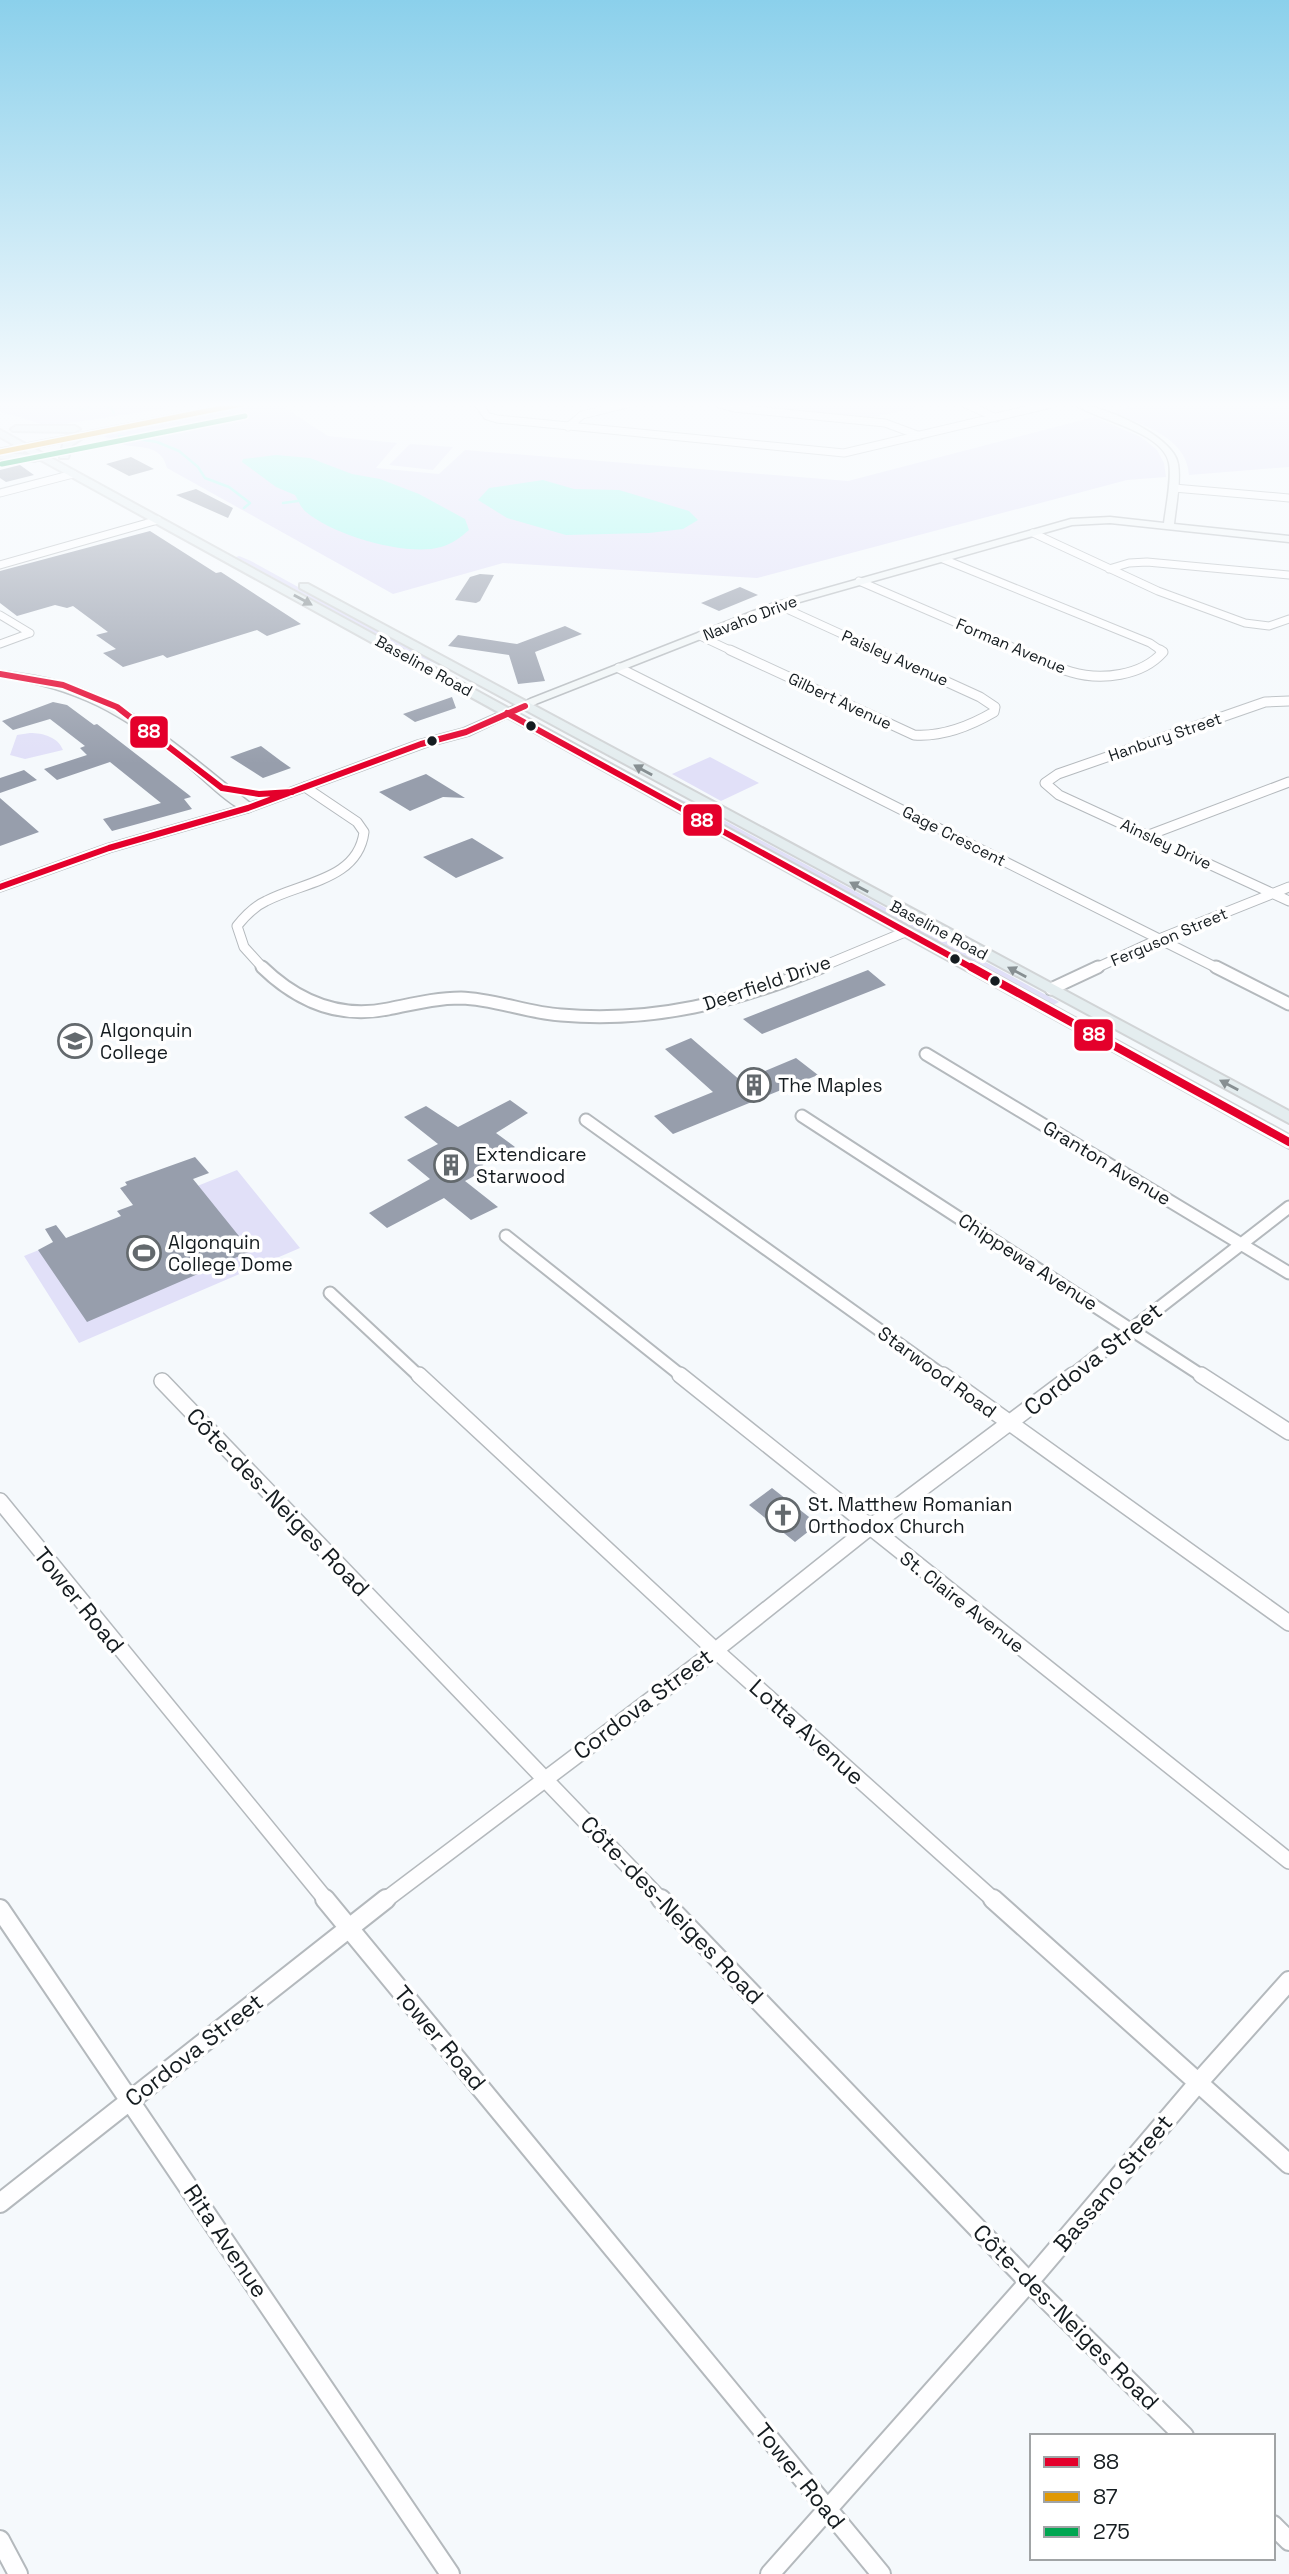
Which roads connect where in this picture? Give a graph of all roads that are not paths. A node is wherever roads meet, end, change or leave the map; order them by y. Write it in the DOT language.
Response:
graph roads {
  1 [pos="144,524"];
  2 [pos="165,524"];
  3 [pos="189,524"];
  4 [pos="1071,524"];
  5 [pos="1136,524"];
  6 [pos="1169,527"];
  7 [pos="1033,533"];
  8 [pos="1289,539"];
  9 [pos="943,558"];
  10 [pos="0,565"];
  11 [pos="1110,569"];
  12 [pos="1289,575"];
  13 [pos="859,581"];
  14 [pos="778,605"];
  15 [pos="0,615"];
  16 [pos="1289,619"];
  17 [pos="700,636"];
  18 [pos="0,644"];
  19 [pos="619,668"];
  20 [pos="0,674"];
  21 [pos="1289,701"];
  22 [pos="525,706"];
  23 [pos="507,713"];
  24 [pos="984,718"];
  25 [pos="1289,782"];
  26 [pos="1045,783"];
  27 [pos="306,787"];
  28 [pos="222,788"];
  29 [pos="292,792"];
  30 [pos="248,808"];
  31 [pos="1149,835"];
  32 [pos="0,887"];
  33 [pos="1289,887"];
  34 [pos="1273,894"];
  35 [pos="1289,901"];
  36 [pos="905,932"];
  37 [pos="1159,939"];
  38 [pos="1051,989"];
  39 [pos="1289,1004"];
  40 [pos="926,1054"];
  41 [pos="802,1116"];
  42 [pos="1289,1118"];
  43 [pos="586,1120"];
  44 [pos="1289,1142"];
  45 [pos="1289,1207"];
  46 [pos="506,1236"];
  47 [pos="1240,1244"];
  48 [pos="1289,1273"];
  49 [pos="330,1293"];
  50 [pos="1133,1329"];
  51 [pos="162,1381"];
  52 [pos="1009,1424"];
  53 [pos="1289,1432"];
  54 [pos="0,1501"];
  55 [pos="869,1528"];
  56 [pos="1289,1623"];
  57 [pos="715,1650"];
  58 [pos="545,1778"];
  59 [pos="1289,1861"];
  60 [pos="0,1909"];
  61 [pos="348,1928"];
  62 [pos="1289,1981"];
  63 [pos="1198,2082"];
  64 [pos="131,2100"];
  65 [pos="1289,2164"];
  66 [pos="0,2203"];
  67 [pos="1029,2282"];
  68 [pos="1182,2434"];
  69 [pos="828,2508"];
  70 [pos="1275,2527"];
  71 [pos="0,2540"];
  72 [pos="1289,2541"];
  73 [pos="18,2574"];
  74 [pos="450,2574"];
  75 [pos="770,2574"];
  76 [pos="881,2574"];
  1 -- 10 [label="street"];
  2 -- 23 [label="main road, Baseline Road, one-way"];
  3 -- 22 [label="main road, Baseline Road"];
  4 -- 7 [label="street, Navaho Drive"];
  5 -- 6 [label="street, Navaho Drive"];
  6 -- 8 [label="street, Navaho Drive"];
  7 -- 9 [label="street, Navaho Drive"];
  7 -- 11 [label="street"];
  9 -- 13 [label="street, Navaho Drive"];
  9 -- 13 [label="street, Forman Avenue"];
  11 -- 12 [label="street"];
  11 -- 16 [label="street"];
  13 -- 14 [label="street, Navaho Drive"];
  14 -- 17 [label="street, Navaho Drive"];
  14 -- 24 [label="street, Paisley Avenue"];
  15 -- 18 [label="street"];
  17 -- 19 [label="street, Navaho Drive"];
  17 -- 24 [label="street, Gilbert Avenue"];
  19 -- 22 [label="street, Navaho Drive"];
  19 -- 37 [label="street, Gage Crescent"];
  20 -- 28 [label="street"];
  21 -- 26 [label="street, Hanbury Street"];
  22 -- 23 [label="street, Navaho Drive"];
  38 -- 22 [label="main road, Baseline Road, one-way"];
  23 -- 27 [label="street, Navaho Drive"];
  23 -- 36 [label="main road, Baseline Road"];
  25 -- 31 [label="street"];
  26 -- 31 [label="street, Ainsley Drive"];
  27 -- 29 [label="street, Navaho Drive"];
  27 -- 36 [label="street, Deerfield Drive"];
  28 -- 29 [label="street"];
  28 -- 30 [label="street"];
  29 -- 30 [label="street, Navaho Drive"];
  30 -- 32 [label="street"];
  31 -- 34 [label="street, Ainsley Drive"];
  33 -- 34 [label="street, Ferguson Street"];
  34 -- 35 [label="street, Ainsley Drive"];
  34 -- 37 [label="street, Ferguson Street"];
  36 -- 44 [label="main road, Baseline Road"];
  37 -- 38 [label="street, Ferguson Street"];
  37 -- 39 [label="street, Gage Crescent"];
  42 -- 38 [label="main road, Baseline Road, one-way"];
  40 -- 47 [label="street, Granton Avenue"];
  41 -- 50 [label="street, Chippewa Avenue"];
  43 -- 52 [label="street, Starwood Road"];
  45 -- 47 [label="street, Cordova Street"];
  46 -- 55 [label="street, St. Claire Avenue"];
  47 -- 48 [label="street, Granton Avenue"];
  47 -- 50 [label="street, Cordova Street"];
  49 -- 57 [label="street, Lotta Avenue"];
  50 -- 52 [label="street, Cordova Street"];
  50 -- 53 [label="street, Chippewa Avenue"];
  51 -- 58 [label="street, Côte-des-Neiges Road"];
  52 -- 55 [label="street, Cordova Street"];
  52 -- 56 [label="street, Starwood Road"];
  54 -- 61 [label="street, Tower Road"];
  55 -- 57 [label="street, Cordova Street"];
  55 -- 59 [label="street, St. Claire Avenue"];
  57 -- 58 [label="street, Cordova Street"];
  57 -- 63 [label="street, Lotta Avenue"];
  58 -- 61 [label="street, Cordova Street"];
  58 -- 67 [label="street, Côte-des-Neiges Road"];
  60 -- 64 [label="street, Rita Avenue"];
  61 -- 64 [label="street, Cordova Street"];
  61 -- 69 [label="street, Tower Road"];
  62 -- 63 [label="street, Bassano Street"];
  63 -- 65 [label="street, Lotta Avenue"];
  63 -- 67 [label="street, Bassano Street"];
  64 -- 66 [label="street, Cordova Street"];
  64 -- 74 [label="street, Rita Avenue"];
  67 -- 68 [label="street, Côte-des-Neiges Road"];
  67 -- 69 [label="street, Bassano Street"];
  69 -- 75 [label="street, Bassano Street"];
  69 -- 76 [label="street, Tower Road"];
  70 -- 72 [label="street"];
  71 -- 73 [label="street"];
}
